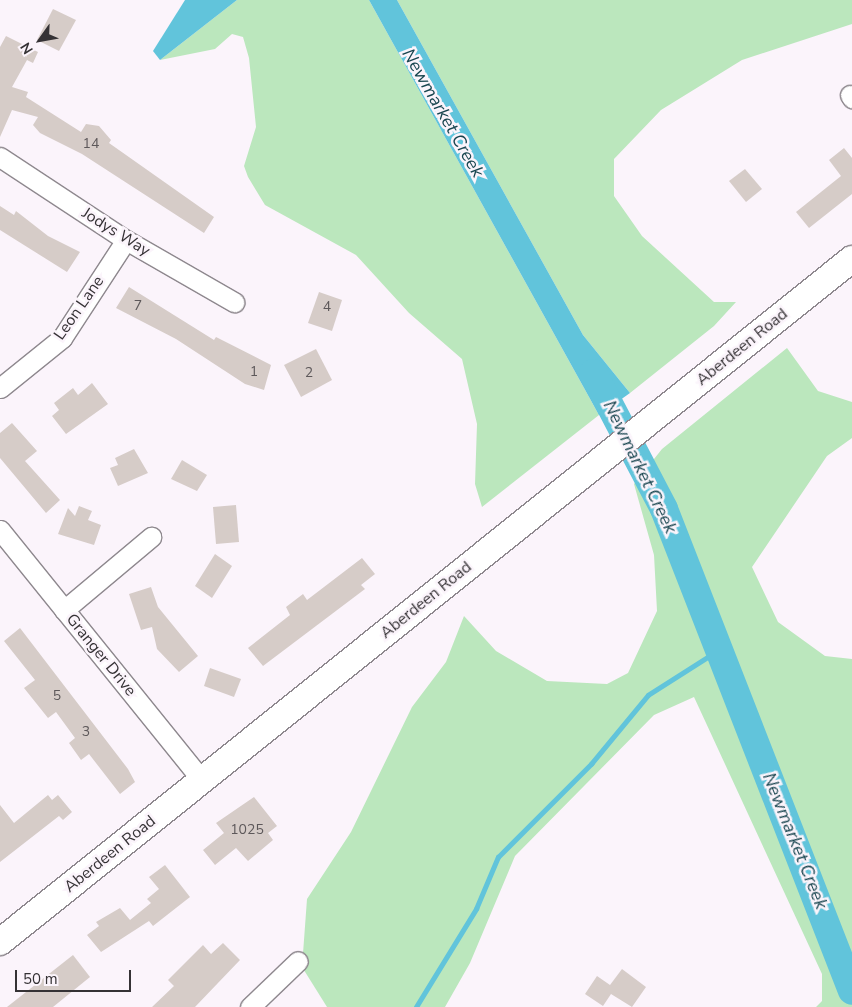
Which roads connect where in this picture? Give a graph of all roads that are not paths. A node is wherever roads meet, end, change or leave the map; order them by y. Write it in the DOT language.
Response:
graph roads {
  1 [pos="0,156"];
  2 [pos="126,240"];
  3 [pos="852,259"];
  4 [pos="234,302"];
  5 [pos="0,388"];
  6 [pos="0,530"];
  7 [pos="150,536"];
  8 [pos="64,610"];
  9 [pos="202,780"];
  10 [pos="0,942"];
  11 [pos="298,961"];
  12 [pos="250,1007"];
  1 -- 2 [label="street, Jodys Way"];
  2 -- 4 [label="street, Jodys Way"];
  2 -- 5 [label="street, Leon Lane"];
  3 -- 9 [label="main road, Aberdeen Road"];
  6 -- 8 [label="street, Granger Drive"];
  7 -- 8 [label="street"];
  8 -- 9 [label="street, Granger Drive"];
  9 -- 10 [label="main road, Aberdeen Road"];
  11 -- 12 [label="street"];
}
